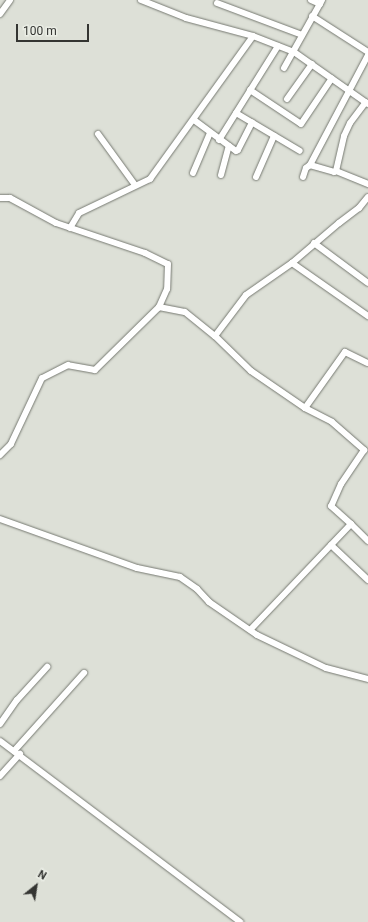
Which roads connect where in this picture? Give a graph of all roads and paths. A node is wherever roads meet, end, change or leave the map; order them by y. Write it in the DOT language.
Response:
graph roads {
  1 [pos="10,0"];
  2 [pos="141,0"];
  3 [pos="311,0"];
  4 [pos="321,2"];
  5 [pos="217,3"];
  6 [pos="0,14"];
  7 [pos="312,16"];
  8 [pos="302,35"];
  9 [pos="253,36"];
  10 [pos="278,46"];
  11 [pos="294,52"];
  12 [pos="368,52"];
  13 [pos="368,55"];
  14 [pos="312,64"];
  15 [pos="284,68"];
  16 [pos="332,78"];
  17 [pos="250,90"];
  18 [pos="349,90"];
  19 [pos="287,98"];
  20 [pos="367,103"];
  21 [pos="236,112"];
  22 [pos="194,120"];
  23 [pos="252,122"];
  24 [pos="210,133"];
  25 [pos="98,134"];
  26 [pos="274,136"];
  27 [pos="219,140"];
  28 [pos="229,146"];
  29 [pos="300,151"];
  30 [pos="310,165"];
  31 [pos="336,171"];
  32 [pos="193,173"];
  33 [pos="222,175"];
  34 [pos="256,177"];
  35 [pos="303,177"];
  36 [pos="368,184"];
  37 [pos="135,185"];
  38 [pos="368,197"];
  39 [pos="0,198"];
  40 [pos="70,228"];
  41 [pos="314,243"];
  42 [pos="292,263"];
  43 [pos="368,283"];
  44 [pos="159,307"];
  45 [pos="368,316"];
  46 [pos="215,336"];
  47 [pos="368,363"];
  48 [pos="305,408"];
  49 [pos="0,455"];
  50 [pos="0,519"];
  51 [pos="351,524"];
  52 [pos="368,541"];
  53 [pos="331,545"];
  54 [pos="368,580"];
  55 [pos="250,630"];
  56 [pos="47,667"];
  57 [pos="84,673"];
  58 [pos="368,679"];
  59 [pos="0,724"];
  60 [pos="1,744"];
  61 [pos="14,751"];
  62 [pos="20,754"];
  63 [pos="0,776"];
  64 [pos="240,922"];
  1 -- 6 [label="street"];
  2 -- 9 [label="street"];
  3 -- 4 [label="street"];
  4 -- 7 [label="street"];
  5 -- 8 [label="street"];
  7 -- 8 [label="street"];
  7 -- 12 [label="street"];
  8 -- 11 [label="street"];
  9 -- 10 [label="street"];
  9 -- 22 [label="street"];
  10 -- 11 [label="street"];
  10 -- 17 [label="street"];
  11 -- 14 [label="street"];
  11 -- 15 [label="street"];
  13 -- 18 [label="street"];
  14 -- 16 [label="street"];
  14 -- 19 [label="street"];
  16 -- 17 [label="street"];
  16 -- 18 [label="street"];
  17 -- 21 [label="street"];
  18 -- 20 [label="street"];
  18 -- 30 [label="street"];
  20 -- 31 [label="street"];
  21 -- 23 [label="street"];
  21 -- 27 [label="street"];
  22 -- 24 [label="street"];
  22 -- 37 [label="street"];
  23 -- 26 [label="street"];
  23 -- 28 [label="street"];
  24 -- 27 [label="street"];
  24 -- 32 [label="street"];
  25 -- 37 [label="street"];
  26 -- 29 [label="street"];
  26 -- 34 [label="street"];
  27 -- 28 [label="street"];
  28 -- 33 [label="street"];
  30 -- 31 [label="street"];
  30 -- 35 [label="street"];
  31 -- 36 [label="street"];
  37 -- 40 [label="street"];
  38 -- 41 [label="street"];
  39 -- 40 [label="street"];
  40 -- 44 [label="street"];
  41 -- 42 [label="street"];
  41 -- 43 [label="street"];
  42 -- 45 [label="street"];
  42 -- 46 [label="street"];
  44 -- 46 [label="street"];
  44 -- 49 [label="street"];
  46 -- 48 [label="street"];
  47 -- 48 [label="street"];
  48 -- 51 [label="street"];
  50 -- 55 [label="street"];
  51 -- 52 [label="street"];
  51 -- 53 [label="street"];
  53 -- 54 [label="street"];
  53 -- 55 [label="street"];
  55 -- 58 [label="street"];
  56 -- 59 [label="street"];
  57 -- 61 [label="street"];
  60 -- 61 [label="street"];
  61 -- 62 [label="street"];
  62 -- 63 [label="street"];
  62 -- 64 [label="street"];
}
